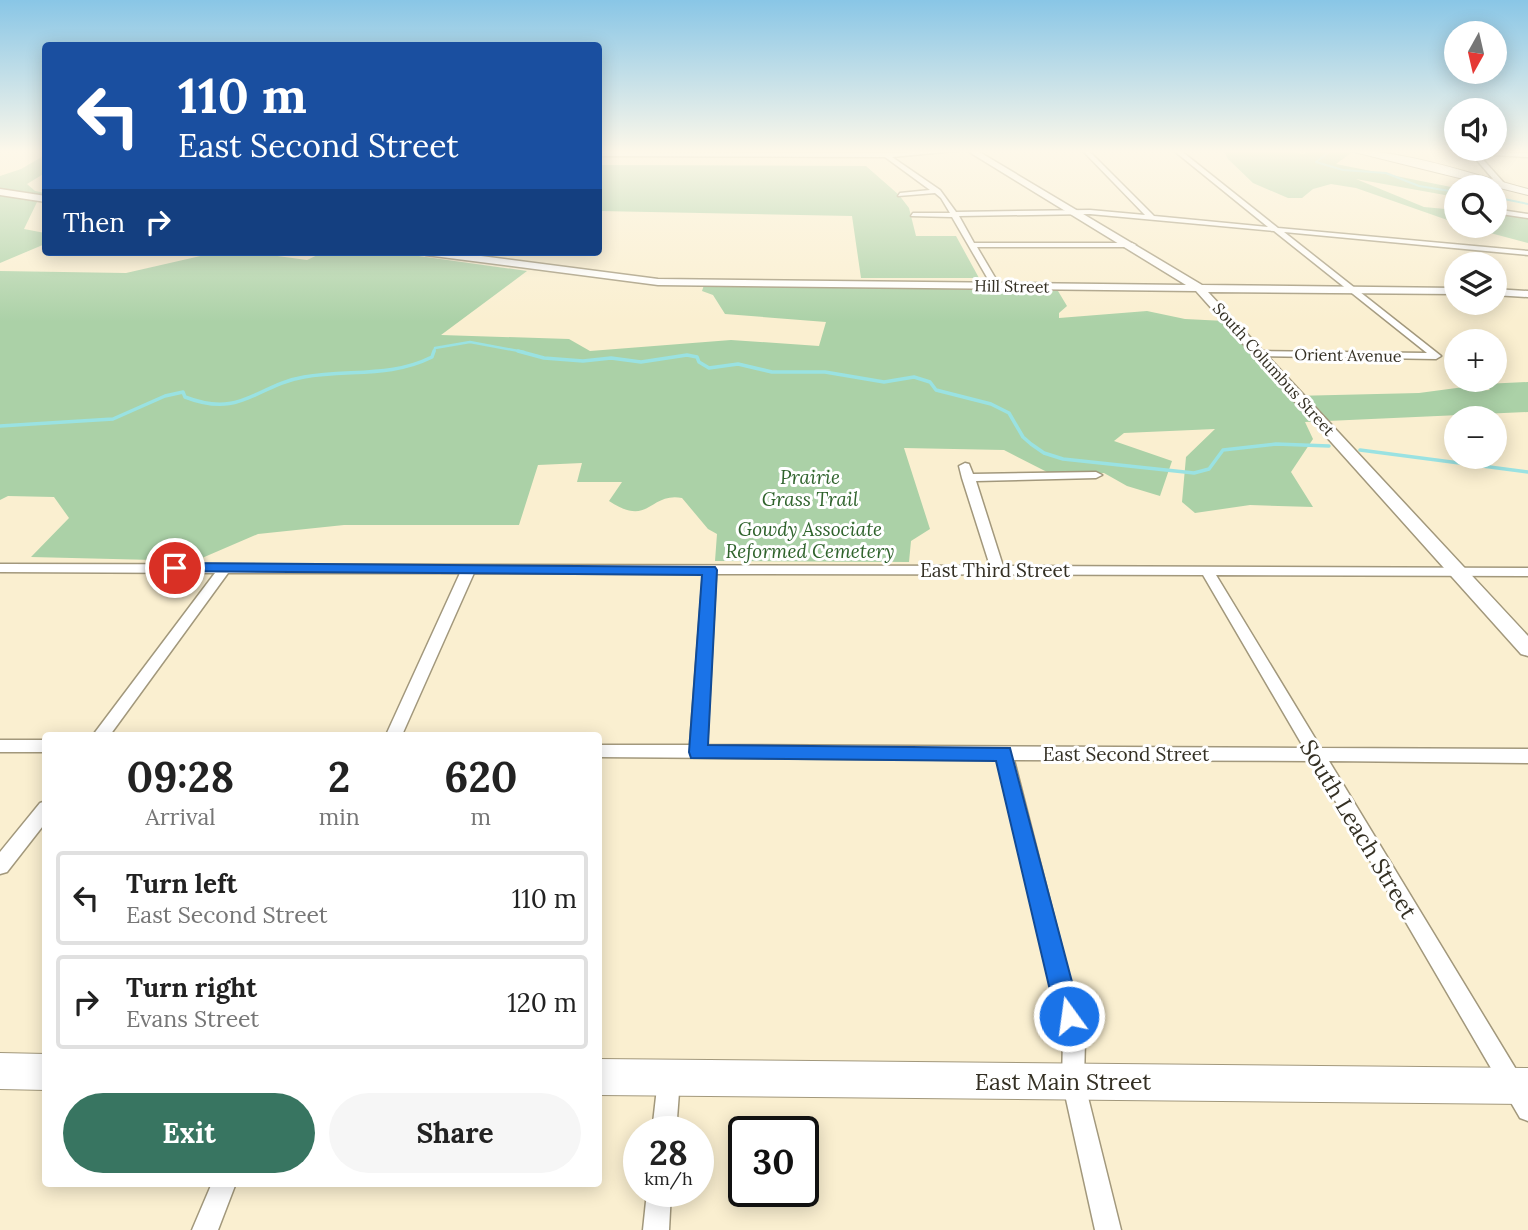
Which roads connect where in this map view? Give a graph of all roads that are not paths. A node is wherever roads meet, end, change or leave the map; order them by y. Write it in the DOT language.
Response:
graph roads {
  1 [pos="950,207"];
  2 [pos="1067,207"];
  3 [pos="1142,207"];
  4 [pos="1248,207"];
  5 [pos="1077,213"];
  6 [pos="1507,213"];
  7 [pos="953,214"];
  8 [pos="913,215"];
  9 [pos="1528,216"];
  10 [pos="1151,217"];
  11 [pos="1274,228"];
  12 [pos="974,245"];
  13 [pos="1132,245"];
  14 [pos="1528,253"];
  15 [pos="456,256"];
  16 [pos="996,286"];
  17 [pos="1199,288"];
  18 [pos="1353,290"];
  19 [pos="1444,291"];
  20 [pos="1507,293"];
  21 [pos="1528,294"];
  22 [pos="1259,354"];
  23 [pos="1096,475"];
  24 [pos="0,568"];
  25 [pos="225,568"];
  26 [pos="469,569"];
  27 [pos="710,570"];
  28 [pos="998,570"];
  29 [pos="1207,571"];
  30 [pos="1458,572"];
  31 [pos="1528,572"];
  32 [pos="1528,649"];
  33 [pos="103,732"];
  34 [pos="395,732"];
  35 [pos="0,746"];
  36 [pos="42,746"];
  37 [pos="602,751"];
  38 [pos="698,752"];
  39 [pos="1004,754"];
  40 [pos="1314,755"];
  41 [pos="1528,756"];
  42 [pos="42,813"];
  43 [pos="0,866"];
  44 [pos="0,1071"];
  45 [pos="42,1072"];
  46 [pos="602,1077"];
  47 [pos="669,1077"];
  48 [pos="1073,1082"];
  49 [pos="1523,1094"];
  50 [pos="665,1116"];
  51 [pos="222,1187"];
  52 [pos="658,1207"];
  53 [pos="205,1230"];
  54 [pos="656,1230"];
  55 [pos="1108,1230"];
  1 -- 7 [label="street"];
  2 -- 5 [label="street, South Columbus Street"];
  3 -- 10 [label="street"];
  4 -- 11 [label="street"];
  5 -- 7 [label="street"];
  5 -- 10 [label="street"];
  5 -- 13 [label="street, South Columbus Street"];
  6 -- 9 [label="street"];
  7 -- 8 [label="street"];
  7 -- 12 [label="street"];
  10 -- 11 [label="street"];
  11 -- 14 [label="street"];
  11 -- 18 [label="street"];
  12 -- 13 [label="street"];
  12 -- 16 [label="street"];
  13 -- 17 [label="street, South Columbus Street"];
  15 -- 16 [label="street, Hill Street"];
  16 -- 17 [label="street, Hill Street"];
  17 -- 18 [label="street, Hill Street"];
  17 -- 22 [label="street, South Columbus Street"];
  18 -- 19 [label="street, Hill Street"];
  18 -- 22 [label="street, Orient Avenue"];
  20 -- 21 [label="street"];
  22 -- 30 [label="street, South Columbus Street"];
  23 -- 28 [label="street"];
  24 -- 25 [label="street, East Third Street"];
  25 -- 26 [label="street, East Third Street"];
  25 -- 33 [label="street"];
  26 -- 27 [label="street, East Third Street"];
  26 -- 34 [label="street"];
  27 -- 28 [label="street, East Third Street"];
  27 -- 38 [label="street"];
  28 -- 29 [label="street, East Third Street"];
  29 -- 30 [label="street, East Third Street"];
  29 -- 40 [label="street, South Leach Street"];
  30 -- 31 [label="street, East Third Street"];
  30 -- 32 [label="street, South Columbus Street"];
  35 -- 36 [label="street"];
  37 -- 38 [label="street, East Second Street"];
  38 -- 39 [label="street, East Second Street"];
  39 -- 40 [label="street, East Second Street"];
  39 -- 48 [label="street"];
  40 -- 41 [label="street, East Second Street"];
  40 -- 49 [label="street, South Leach Street"];
  42 -- 43 [label="street"];
  44 -- 45 [label="main road"];
  46 -- 47 [label="main road, East Main Street"];
  47 -- 48 [label="main road, East Main Street"];
  47 -- 50 [label="street"];
  48 -- 49 [label="main road, East Main Street"];
  48 -- 55 [label="street"];
  51 -- 53 [label="street"];
  52 -- 54 [label="street"];
}
